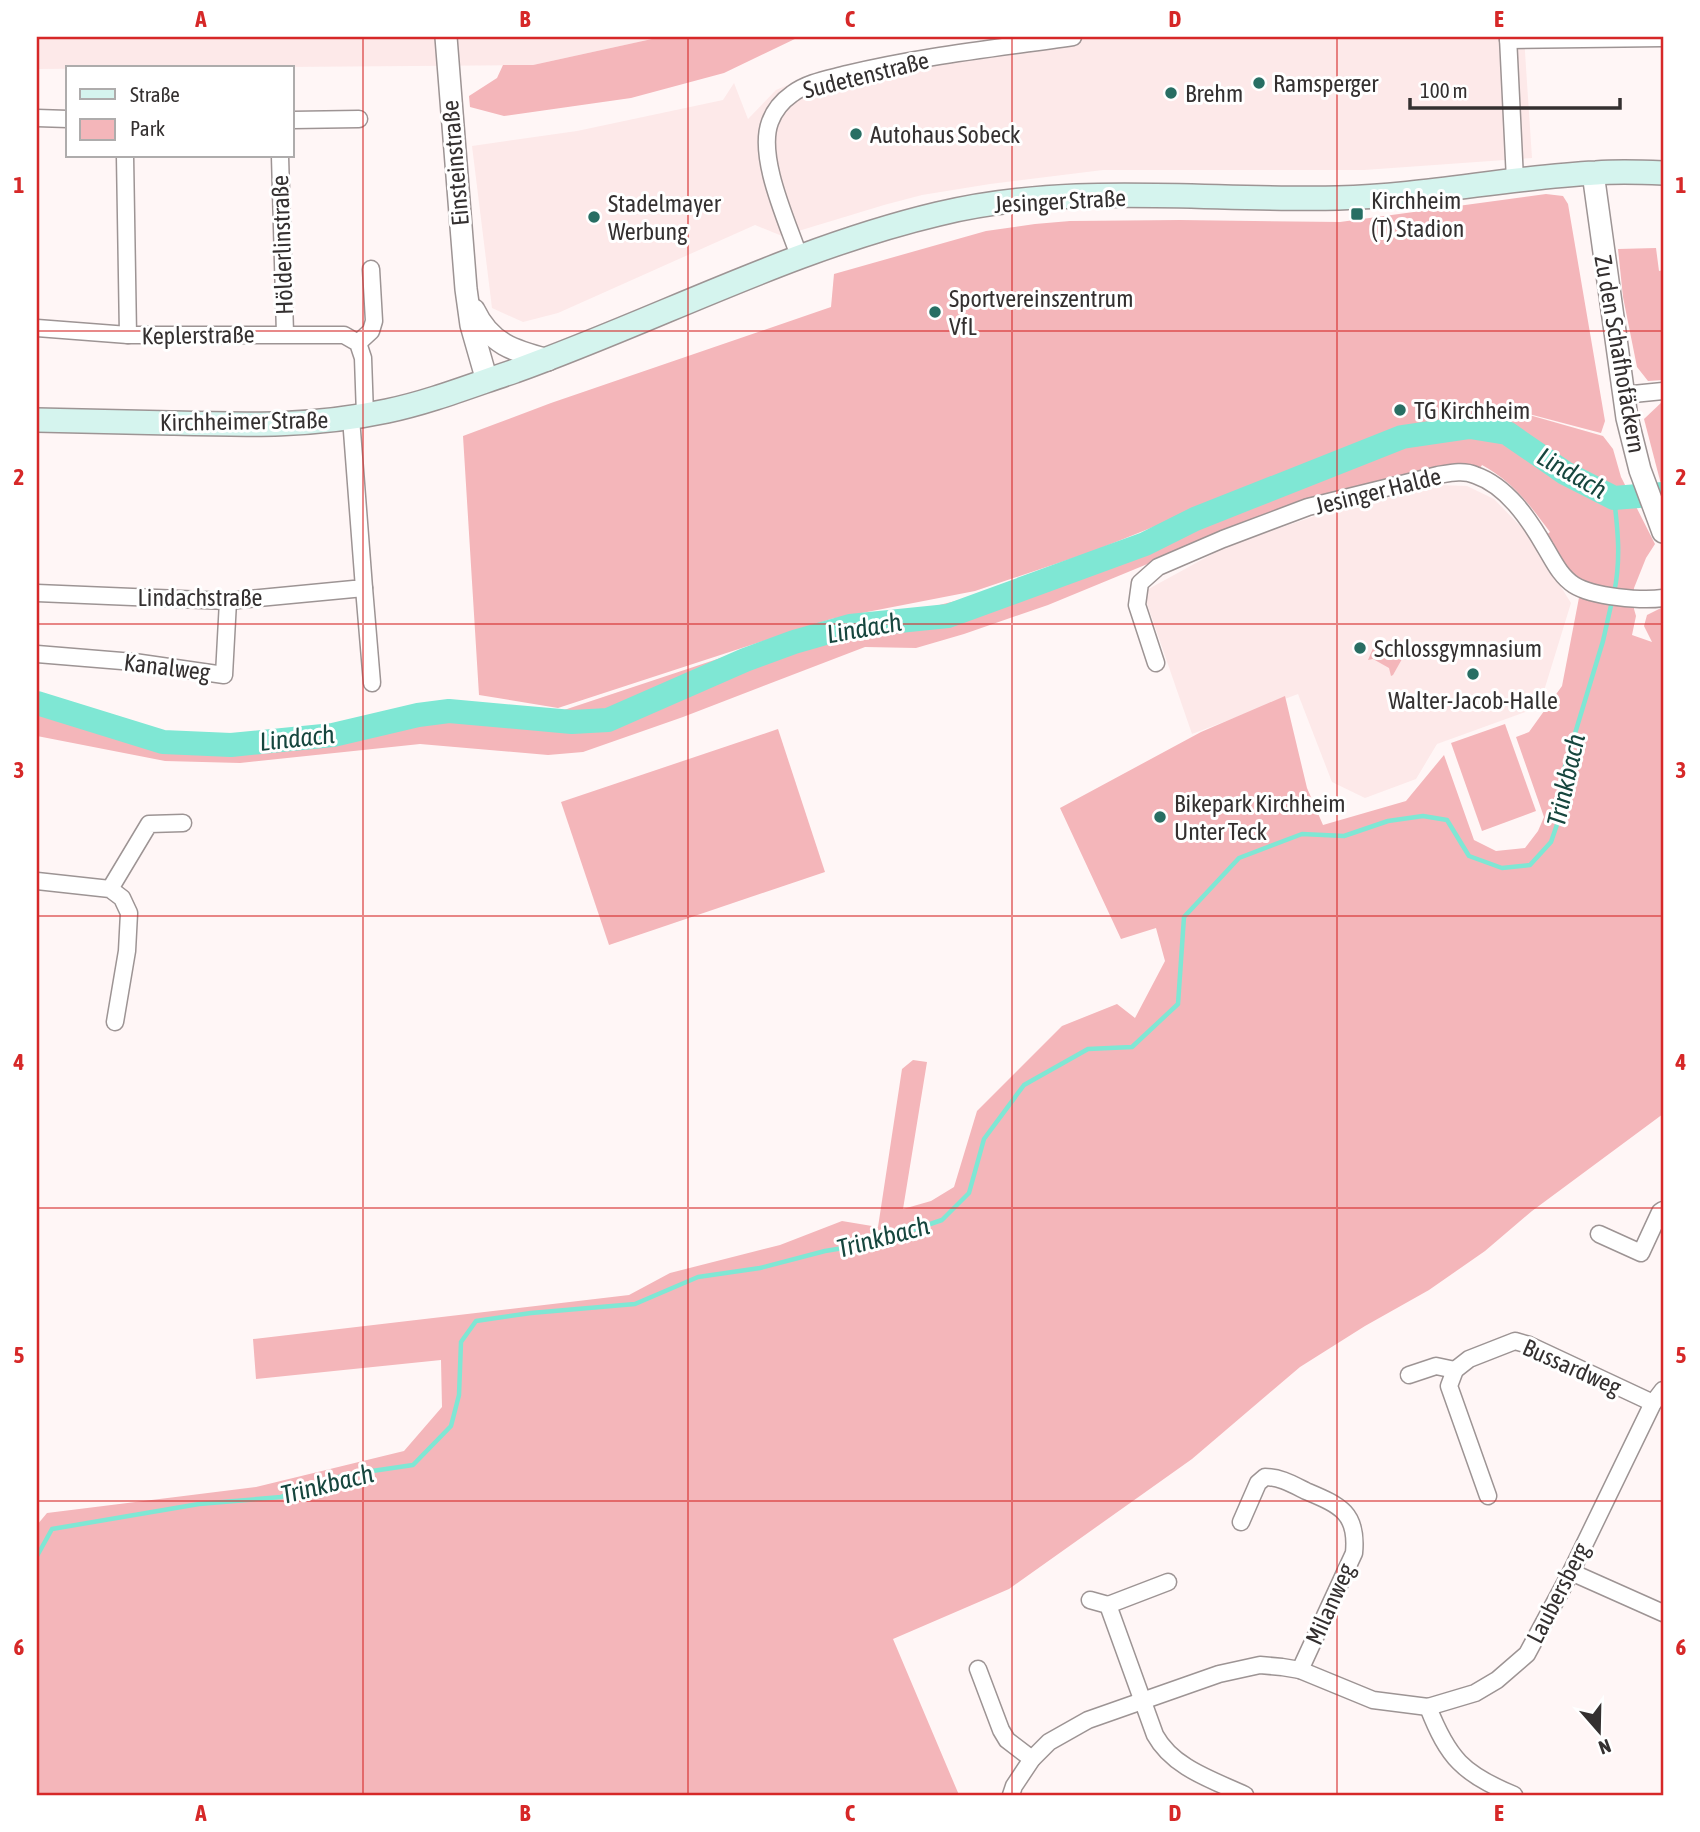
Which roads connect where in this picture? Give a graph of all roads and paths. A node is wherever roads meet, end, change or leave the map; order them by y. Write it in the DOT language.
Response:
graph roads {
  1 [pos="446,37"];
  2 [pos="1073,37"];
  3 [pos="1508,38"];
  4 [pos="1663,38"];
  5 [pos="37,118"];
  6 [pos="66,119"];
  7 [pos="359,119"];
  8 [pos="294,120"];
  9 [pos="125,158"];
  10 [pos="279,158"];
  11 [pos="1593,173"];
  12 [pos="1663,173"];
  13 [pos="1515,180"];
  14 [pos="799,256"];
  15 [pos="371,269"];
  16 [pos="466,289"];
  17 [pos="37,328"];
  18 [pos="285,334"];
  19 [pos="128,335"];
  20 [pos="358,344"];
  21 [pos="548,360"];
  22 [pos="487,381"];
  23 [pos="1663,391"];
  24 [pos="1623,395"];
  25 [pos="358,416"];
  26 [pos="37,420"];
  27 [pos="1663,532"];
  28 [pos="364,588"];
  29 [pos="37,593"];
  30 [pos="1663,598"];
  31 [pos="228,601"];
  32 [pos="37,654"];
  33 [pos="1156,663"];
  34 [pos="372,683"];
  35 [pos="183,822"];
  36 [pos="37,881"];
  37 [pos="110,889"];
  38 [pos="115,1022"];
  39 [pos="1663,1210"];
  40 [pos="1599,1234"];
  41 [pos="1455,1370"];
  42 [pos="1409,1375"];
  43 [pos="1663,1390"];
  44 [pos="1653,1403"];
  45 [pos="1488,1496"];
  46 [pos="1241,1522"];
  47 [pos="1571,1572"];
  48 [pos="1168,1582"];
  49 [pos="1090,1600"];
  50 [pos="1108,1605"];
  51 [pos="1663,1613"];
  52 [pos="978,1669"];
  53 [pos="1300,1671"];
  54 [pos="1143,1702"];
  55 [pos="1428,1707"];
  56 [pos="1032,1759"];
  57 [pos="1483,1789"];
  58 [pos="1011,1795"];
  59 [pos="1245,1795"];
  60 [pos="1514,1795"];
  1 -- 16 [label="street, Einsteinstraße"];
  2 -- 14 [label="street, Sudetenstraße"];
  3 -- 4 [label="street"];
  3 -- 13 [label="street"];
  5 -- 6 [label="street"];
  7 -- 8 [label="street"];
  9 -- 19 [label="street"];
  10 -- 18 [label="street, Hölderlinstraße"];
  11 -- 12 [label="main road, Jesinger Straße"];
  11 -- 13 [label="main road, Jesinger Straße"];
  11 -- 24 [label="street, Zu den Schafhofäckern"];
  13 -- 14 [label="main road, Jesinger Straße"];
  14 -- 21 [label="main road, Jesinger Straße"];
  15 -- 20 [label="street"];
  16 -- 21 [label="street, Einsteinstraße"];
  16 -- 22 [label="street, Einsteinstraße"];
  17 -- 19 [label="street, Keplerstraße"];
  18 -- 19 [label="street, Keplerstraße"];
  18 -- 20 [label="street, Keplerstraße"];
  20 -- 25 [label="street"];
  21 -- 22 [label="main road, Jesinger Straße"];
  22 -- 25 [label="main road, Kirchheimer Straße"];
  23 -- 24 [label="street"];
  24 -- 27 [label="street, Zu den Schafhofäckern"];
  25 -- 26 [label="main road, Kirchheimer Straße"];
  25 -- 28 [label="street"];
  28 -- 31 [label="street, Lindachstraße"];
  28 -- 34 [label="street"];
  29 -- 31 [label="street, Lindachstraße"];
  30 -- 33 [label="street, Jesinger Halde"];
  31 -- 32 [label="street, Kanalweg"];
  35 -- 37 [label="street"];
  36 -- 37 [label="street"];
  37 -- 38 [label="street"];
  39 -- 40 [label="street"];
  41 -- 42 [label="street, Bussardweg"];
  41 -- 44 [label="street, Bussardweg"];
  41 -- 45 [label="street"];
  43 -- 44 [label="street, Laubersberg"];
  44 -- 47 [label="street, Laubersberg"];
  46 -- 53 [label="street, Milanweg"];
  47 -- 51 [label="street"];
  47 -- 55 [label="street, Laubersberg"];
  48 -- 50 [label="street"];
  49 -- 50 [label="street"];
  50 -- 54 [label="street"];
  52 -- 56 [label="street"];
  53 -- 54 [label="street, Laubersberg"];
  53 -- 55 [label="street, Laubersberg"];
  54 -- 56 [label="street, Laubersberg"];
  54 -- 59 [label="street"];
  55 -- 57 [label="street"];
  56 -- 58 [label="street, Laubersberg"];
  57 -- 60 [label="street"];
}
